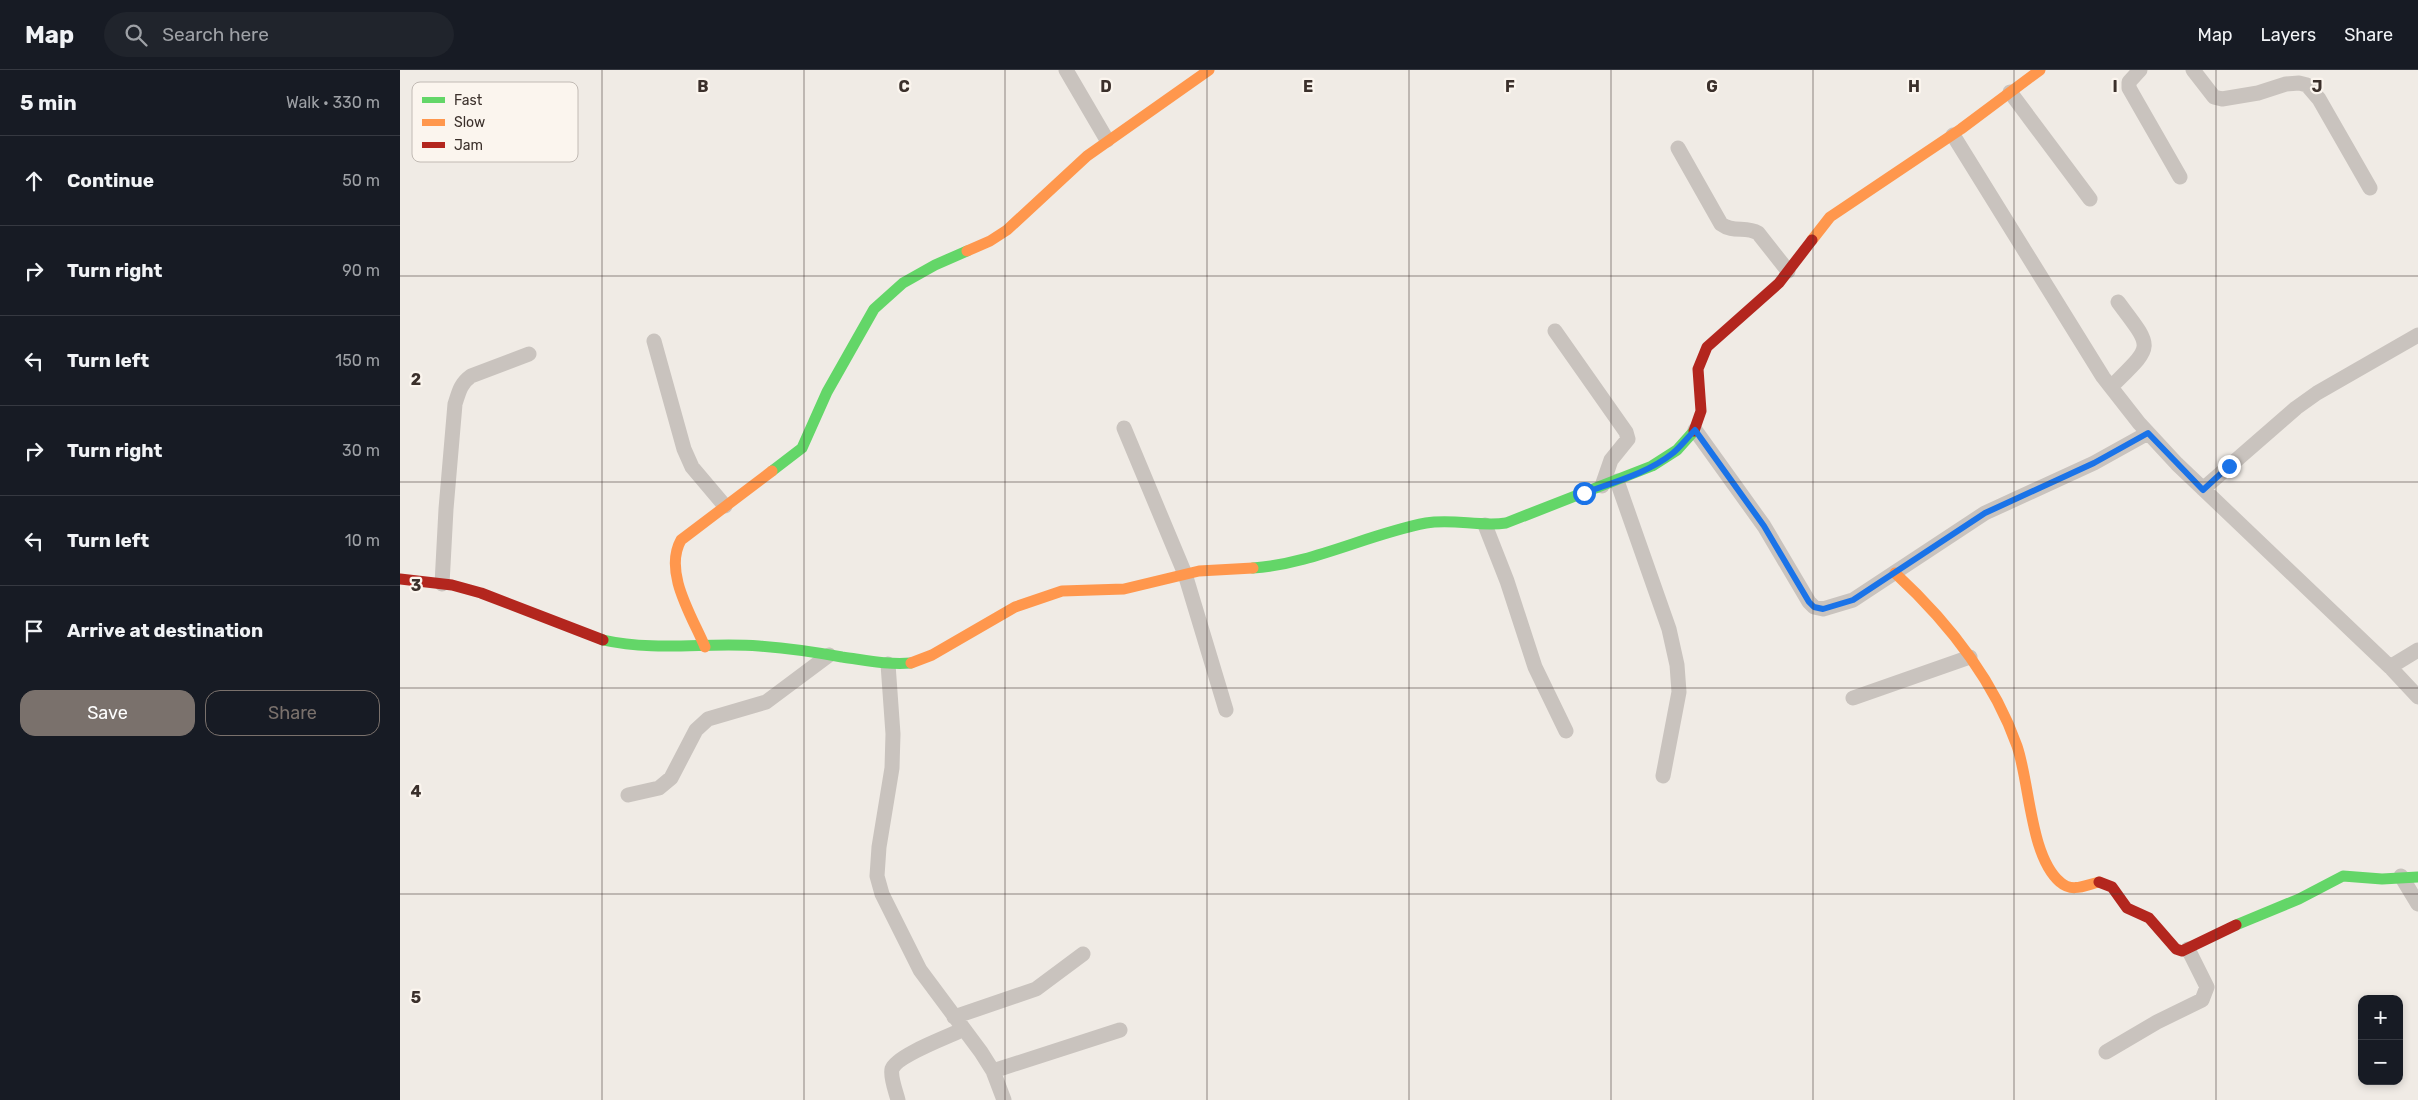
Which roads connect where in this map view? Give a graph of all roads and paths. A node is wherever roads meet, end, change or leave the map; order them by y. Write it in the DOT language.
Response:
graph roads {
  1 [pos="1066,70"];
  2 [pos="1209,70"];
  3 [pos="2040,70"];
  4 [pos="2140,70"];
  5 [pos="2193,70"];
  6 [pos="2010,92"];
  7 [pos="1953,135"];
  8 [pos="1107,140"];
  9 [pos="1678,148"];
  10 [pos="2180,177"];
  11 [pos="2370,188"];
  12 [pos="2090,199"];
  13 [pos="1788,271"];
  14 [pos="2118,302"];
  15 [pos="1555,331"];
  16 [pos="2418,335"];
  17 [pos="654,341"];
  18 [pos="529,354"];
  19 [pos="2111,386"];
  20 [pos="1124,428"];
  21 [pos="1695,430"];
  22 [pos="2148,433"];
  23 [pos="1617,481"];
  24 [pos="1602,486"];
  25 [pos="2203,490"];
  26 [pos="725,506"];
  27 [pos="1485,525"];
  28 [pos="1895,573"];
  29 [pos="1185,574"];
  30 [pos="400,579"];
  31 [pos="442,584"];
  32 [pos="705,647"];
  33 [pos="2418,650"];
  34 [pos="830,655"];
  35 [pos="1970,657"];
  36 [pos="888,664"];
  37 [pos="2390,667"];
  38 [pos="2418,697"];
  39 [pos="1853,698"];
  40 [pos="1226,710"];
  41 [pos="1566,731"];
  42 [pos="1663,776"];
  43 [pos="628,795"];
  44 [pos="2401,876"];
  45 [pos="2418,877"];
  46 [pos="2418,904"];
  47 [pos="2188,949"];
  48 [pos="1082,954"];
  49 [pos="959,1023"];
  50 [pos="1120,1030"];
  51 [pos="2106,1052"];
  52 [pos="993,1071"];
  53 [pos="898,1100"];
  54 [pos="1004,1100"];
  1 -- 8 [label="street"];
  2 -- 8 [label="street"];
  3 -- 6 [label="street"];
  4 -- 10 [label="street"];
  5 -- 11 [label="street"];
  6 -- 7 [label="street"];
  6 -- 12 [label="street"];
  7 -- 13 [label="street"];
  7 -- 19 [label="street"];
  8 -- 26 [label="street"];
  9 -- 13 [label="street"];
  13 -- 21 [label="street"];
  14 -- 19 [label="street"];
  15 -- 24 [label="street"];
  16 -- 25 [label="street"];
  17 -- 26 [label="street"];
  18 -- 31 [label="street"];
  19 -- 22 [label="street"];
  20 -- 29 [label="street"];
  21 -- 23 [label="street"];
  21 -- 28 [label="street"];
  22 -- 25 [label="street"];
  22 -- 28 [label="street"];
  23 -- 24 [label="street"];
  23 -- 42 [label="street"];
  24 -- 27 [label="street"];
  25 -- 37 [label="street"];
  26 -- 32 [label="street"];
  27 -- 29 [label="street"];
  27 -- 41 [label="street"];
  28 -- 35 [label="street"];
  29 -- 36 [label="street"];
  29 -- 40 [label="street"];
  30 -- 31 [label="street"];
  31 -- 32 [label="street"];
  32 -- 34 [label="street"];
  33 -- 37 [label="street"];
  34 -- 36 [label="street"];
  34 -- 43 [label="street"];
  35 -- 39 [label="street"];
  35 -- 47 [label="street"];
  36 -- 49 [label="street"];
  37 -- 38 [label="street"];
  44 -- 45 [label="street"];
  44 -- 46 [label="street"];
  44 -- 47 [label="street"];
  47 -- 51 [label="street"];
  48 -- 49 [label="street"];
  49 -- 52 [label="street"];
  49 -- 53 [label="street"];
  50 -- 52 [label="street"];
  52 -- 54 [label="street"];
}
